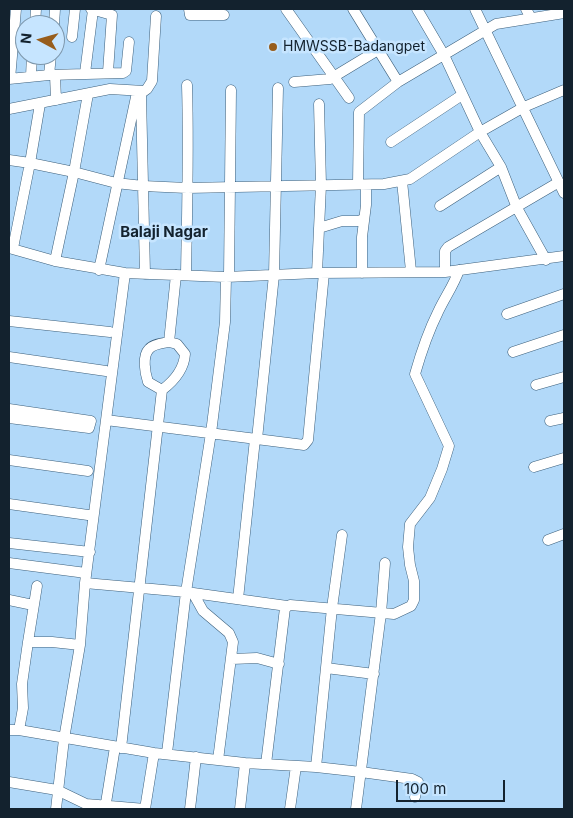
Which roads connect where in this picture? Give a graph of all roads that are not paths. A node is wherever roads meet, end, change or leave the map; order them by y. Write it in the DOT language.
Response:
graph roads {
  1 [pos="16,9"];
  2 [pos="75,9"];
  3 [pos="92,9"];
  4 [pos="189,9"];
  5 [pos="286,9"];
  6 [pos="353,9"];
  7 [pos="418,9"];
  8 [pos="475,9"];
  9 [pos="564,13"];
  10 [pos="529,14"];
  11 [pos="224,15"];
  12 [pos="156,16"];
  13 [pos="486,30"];
  14 [pos="72,37"];
  15 [pos="130,42"];
  16 [pos="378,50"];
  17 [pos="444,55"];
  18 [pos="31,65"];
  19 [pos="52,65"];
  20 [pos="108,72"];
  21 [pos="85,73"];
  22 [pos="52,75"];
  23 [pos="30,76"];
  24 [pos="334,77"];
  25 [pos="9,79"];
  26 [pos="294,82"];
  27 [pos="398,82"];
  28 [pos="187,85"];
  29 [pos="278,88"];
  30 [pos="231,90"];
  31 [pos="564,90"];
  32 [pos="142,92"];
  33 [pos="88,94"];
  34 [pos="462,94"];
  35 [pos="349,98"];
  36 [pos="56,100"];
  37 [pos="40,104"];
  38 [pos="319,104"];
  39 [pos="524,107"];
  40 [pos="9,109"];
  41 [pos="480,132"];
  42 [pos="391,142"];
  43 [pos="9,160"];
  44 [pos="30,164"];
  45 [pos="501,167"];
  46 [pos="74,172"];
  47 [pos="402,180"];
  48 [pos="559,182"];
  49 [pos="116,183"];
  50 [pos="277,185"];
  51 [pos="320,185"];
  52 [pos="362,185"];
  53 [pos="143,186"];
  54 [pos="231,187"];
  55 [pos="187,188"];
  56 [pos="564,193"];
  57 [pos="440,206"];
  58 [pos="517,208"];
  59 [pos="363,219"];
  60 [pos="319,228"];
  61 [pos="11,248"];
  62 [pos="564,256"];
  63 [pos="546,260"];
  64 [pos="55,261"];
  65 [pos="98,270"];
  66 [pos="460,270"];
  67 [pos="411,271"];
  68 [pos="445,272"];
  69 [pos="125,273"];
  70 [pos="320,273"];
  71 [pos="362,273"];
  72 [pos="145,274"];
  73 [pos="181,275"];
  74 [pos="274,275"];
  75 [pos="227,276"];
  76 [pos="564,294"];
  77 [pos="507,314"];
  78 [pos="9,321"];
  79 [pos="110,332"];
  80 [pos="564,335"];
  81 [pos="169,342"];
  82 [pos="513,352"];
  83 [pos="9,357"];
  84 [pos="106,371"];
  85 [pos="564,377"];
  86 [pos="536,385"];
  87 [pos="162,390"];
  88 [pos="9,409"];
  89 [pos="9,418"];
  90 [pos="564,418"];
  91 [pos="106,420"];
  92 [pos="550,421"];
  93 [pos="158,426"];
  94 [pos="211,433"];
  95 [pos="256,439"];
  96 [pos="564,458"];
  97 [pos="9,460"];
  98 [pos="534,467"];
  99 [pos="88,471"];
  100 [pos="9,504"];
  101 [pos="88,515"];
  102 [pos="342,534"];
  103 [pos="564,534"];
  104 [pos="548,540"];
  105 [pos="9,543"];
  106 [pos="90,552"];
  107 [pos="9,563"];
  108 [pos="385,563"];
  109 [pos="86,578"];
  110 [pos="37,586"];
  111 [pos="139,587"];
  112 [pos="190,593"];
  113 [pos="238,599"];
  114 [pos="9,600"];
  115 [pos="33,606"];
  116 [pos="287,606"];
  117 [pos="332,608"];
  118 [pos="381,613"];
  119 [pos="28,642"];
  120 [pos="80,645"];
  121 [pos="232,659"];
  122 [pos="279,664"];
  123 [pos="326,668"];
  124 [pos="374,674"];
  125 [pos="14,730"];
  126 [pos="64,739"];
  127 [pos="118,747"];
  128 [pos="154,753"];
  129 [pos="167,753"];
  130 [pos="196,757"];
  131 [pos="218,760"];
  132 [pos="245,763"];
  133 [pos="266,764"];
  134 [pos="296,766"];
  135 [pos="316,767"];
  136 [pos="362,772"];
  137 [pos="9,782"];
  138 [pos="58,790"];
  139 [pos="415,797"];
  140 [pos="105,808"];
  141 [pos="56,809"];
  142 [pos="190,809"];
  143 [pos="240,809"];
  144 [pos="290,809"];
  145 [pos="356,809"];
  1 -- 25 [label="street"];
  2 -- 14 [label="street"];
  3 -- 20 [label="street"];
  3 -- 21 [label="street"];
  4 -- 11 [label="street"];
  5 -- 24 [label="street"];
  6 -- 16 [label="street"];
  7 -- 17 [label="street"];
  8 -- 13 [label="street"];
  9 -- 10 [label="street"];
  10 -- 13 [label="street"];
  12 -- 32 [label="street"];
  13 -- 17 [label="street"];
  13 -- 39 [label="street"];
  15 -- 20 [label="street"];
  16 -- 24 [label="street"];
  16 -- 27 [label="street"];
  17 -- 27 [label="street"];
  17 -- 34 [label="street"];
  18 -- 23 [label="street"];
  19 -- 22 [label="street"];
  20 -- 21 [label="street"];
  21 -- 22 [label="street"];
  22 -- 23 [label="street"];
  22 -- 36 [label="street"];
  23 -- 25 [label="street"];
  24 -- 26 [label="street"];
  24 -- 35 [label="street"];
  27 -- 52 [label="street"];
  28 -- 55 [label="street"];
  29 -- 50 [label="street"];
  30 -- 54 [label="street"];
  31 -- 39 [label="street"];
  32 -- 33 [label="street"];
  32 -- 49 [label="street"];
  32 -- 53 [label="street"];
  33 -- 36 [label="street"];
  33 -- 46 [label="street"];
  34 -- 41 [label="street"];
  34 -- 42 [label="street"];
  36 -- 37 [label="street"];
  37 -- 40 [label="street"];
  37 -- 44 [label="street"];
  38 -- 51 [label="street"];
  39 -- 41 [label="street"];
  39 -- 48 [label="street"];
  41 -- 45 [label="street"];
  41 -- 47 [label="street"];
  43 -- 44 [label="street"];
  44 -- 46 [label="street"];
  44 -- 61 [label="street"];
  45 -- 57 [label="street"];
  45 -- 58 [label="street"];
  46 -- 49 [label="street"];
  46 -- 64 [label="street"];
  47 -- 52 [label="street"];
  47 -- 67 [label="street"];
  48 -- 56 [label="street"];
  48 -- 58 [label="street"];
  49 -- 53 [label="street"];
  49 -- 65 [label="street"];
  50 -- 51 [label="street"];
  50 -- 54 [label="street"];
  50 -- 74 [label="street"];
  51 -- 52 [label="street"];
  51 -- 60 [label="street"];
  52 -- 59 [label="street"];
  53 -- 55 [label="street"];
  53 -- 72 [label="street"];
  54 -- 55 [label="street"];
  54 -- 75 [label="street"];
  55 -- 73 [label="street"];
  58 -- 63 [label="street"];
  58 -- 68 [label="street"];
  59 -- 60 [label="street"];
  59 -- 71 [label="street"];
  60 -- 70 [label="street"];
  61 -- 64 [label="street"];
  62 -- 63 [label="street"];
  63 -- 66 [label="street"];
  64 -- 65 [label="street"];
  65 -- 69 [label="street"];
  66 -- 68 [label="street"];
  66 -- 118 [label="street"];
  67 -- 68 [label="street"];
  67 -- 71 [label="street"];
  69 -- 72 [label="street"];
  69 -- 91 [label="street"];
  70 -- 71 [label="street"];
  70 -- 74 [label="street"];
  70 -- 95 [label="street"];
  72 -- 73 [label="street"];
  73 -- 75 [label="street"];
  73 -- 81 [label="street"];
  74 -- 75 [label="street"];
  74 -- 95 [label="street"];
  75 -- 94 [label="street"];
  76 -- 77 [label="street"];
  78 -- 79 [label="street"];
  80 -- 82 [label="street"];
  81 -- 87 [label="street"];
  81 -- 87 [label="street"];
  83 -- 84 [label="street"];
  85 -- 86 [label="street"];
  87 -- 93 [label="street"];
  88 -- 89 [label="street"];
  90 -- 92 [label="street"];
  91 -- 93 [label="street"];
  91 -- 106 [label="street"];
  93 -- 94 [label="street"];
  93 -- 111 [label="street"];
  94 -- 95 [label="street"];
  94 -- 112 [label="street"];
  95 -- 113 [label="street"];
  96 -- 98 [label="street"];
  97 -- 99 [label="street"];
  100 -- 101 [label="street"];
  102 -- 117 [label="street"];
  103 -- 104 [label="street"];
  105 -- 106 [label="street"];
  106 -- 109 [label="street"];
  107 -- 109 [label="street"];
  108 -- 118 [label="street"];
  109 -- 111 [label="street"];
  109 -- 120 [label="street"];
  110 -- 115 [label="street"];
  111 -- 112 [label="street"];
  111 -- 127 [label="street"];
  112 -- 113 [label="street"];
  112 -- 121 [label="street"];
  112 -- 129 [label="street"];
  113 -- 116 [label="street"];
  114 -- 115 [label="street"];
  115 -- 119 [label="street"];
  116 -- 117 [label="street"];
  116 -- 122 [label="street"];
  117 -- 118 [label="street"];
  117 -- 123 [label="street"];
  118 -- 124 [label="street"];
  119 -- 120 [label="street"];
  119 -- 125 [label="street"];
  120 -- 126 [label="street"];
  121 -- 122 [label="street"];
  121 -- 131 [label="street"];
  122 -- 133 [label="street"];
  123 -- 124 [label="street"];
  123 -- 135 [label="street"];
  124 -- 136 [label="street"];
  125 -- 126 [label="street"];
  126 -- 127 [label="street"];
  126 -- 138 [label="street"];
  127 -- 128 [label="street"];
  127 -- 140 [label="street"];
  128 -- 129 [label="street"];
  128 -- 140 [label="street"];
  129 -- 130 [label="street"];
  130 -- 131 [label="street"];
  130 -- 142 [label="street"];
  131 -- 132 [label="street"];
  132 -- 133 [label="street"];
  132 -- 143 [label="street"];
  133 -- 134 [label="street"];
  134 -- 135 [label="street"];
  134 -- 144 [label="street"];
  135 -- 136 [label="street"];
  136 -- 139 [label="street"];
  136 -- 145 [label="street"];
  137 -- 138 [label="street"];
  138 -- 140 [label="street"];
  138 -- 141 [label="street"];
}
